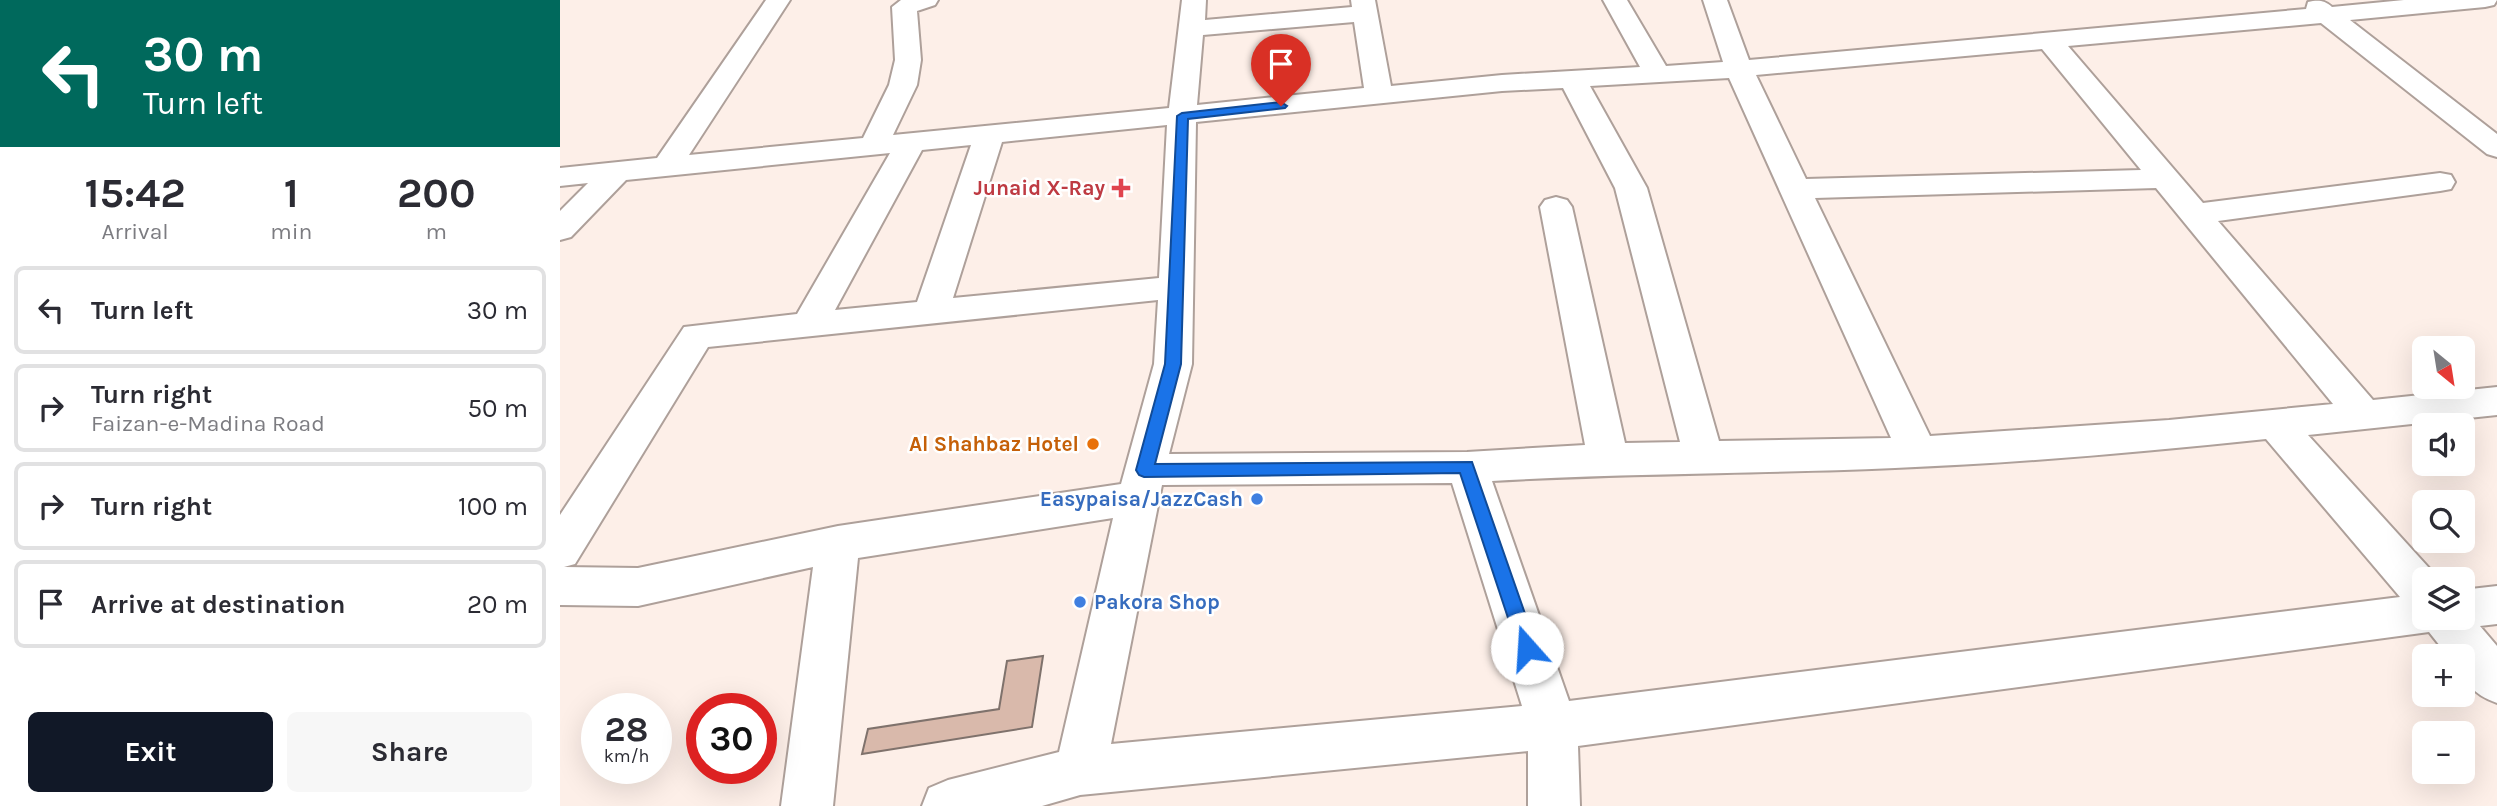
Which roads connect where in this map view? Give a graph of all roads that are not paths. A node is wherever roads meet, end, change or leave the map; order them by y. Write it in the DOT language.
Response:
graph roads {
  1 [pos="778,0"];
  2 [pos="926,0"];
  3 [pos="1615,0"];
  4 [pos="1715,0"];
  5 [pos="2485,0"];
  6 [pos="2456,2"];
  7 [pos="1364,6"];
  8 [pos="2317,7"];
  9 [pos="1192,14"];
  10 [pos="2497,21"];
  11 [pos="2049,41"];
  12 [pos="1739,69"];
  13 [pos="1657,74"];
  14 [pos="1572,79"];
  15 [pos="1379,96"];
  16 [pos="1182,116"];
  17 [pos="989,135"];
  18 [pos="911,143"];
  19 [pos="873,147"];
  20 [pos="2497,148"];
  21 [pos="666,167"];
  22 [pos="616,172"];
  23 [pos="560,177"];
  24 [pos="2166,179"];
  25 [pos="2440,183"];
  26 [pos="1795,189"];
  27 [pos="1556,207"];
  28 [pos="2195,214"];
  29 [pos="560,230"];
  30 [pos="1176,287"];
  31 [pos="931,312"];
  32 [pos="809,324"];
  33 [pos="2497,401"];
  34 [pos="2364,415"];
  35 [pos="2275,424"];
  36 [pos="1917,451"];
  37 [pos="1704,458"];
  38 [pos="1608,459"];
  39 [pos="1466,467"];
  40 [pos="1141,484"];
  41 [pos="838,544"];
  42 [pos="560,551"];
  43 [pos="2412,580"];
  44 [pos="560,586"];
  45 [pos="2497,605"];
  46 [pos="2475,608"];
  47 [pos="2412,616"];
  48 [pos="2455,630"];
  49 [pos="2497,681"];
  50 [pos="1553,726"];
  51 [pos="1080,771"];
  52 [pos="807,806"];
  53 [pos="948,806"];
  54 [pos="1554,806"];
  1 -- 21 [label="street"];
  2 -- 19 [label="street"];
  3 -- 13 [label="street"];
  4 -- 12 [label="street"];
  5 -- 6 [label="street"];
  6 -- 8 [label="street"];
  6 -- 10 [label="street"];
  7 -- 9 [label="street"];
  7 -- 15 [label="street"];
  8 -- 11 [label="street"];
  8 -- 20 [label="street"];
  9 -- 16 [label="street"];
  11 -- 12 [label="street"];
  11 -- 24 [label="street"];
  12 -- 13 [label="street"];
  12 -- 26 [label="street"];
  13 -- 14 [label="street"];
  14 -- 15 [label="street"];
  14 -- 37 [label="street"];
  15 -- 16 [label="street"];
  16 -- 17 [label="street"];
  16 -- 30 [label="street"];
  17 -- 18 [label="street"];
  17 -- 31 [label="street"];
  18 -- 19 [label="street"];
  18 -- 32 [label="street"];
  19 -- 21 [label="street"];
  21 -- 22 [label="street"];
  22 -- 23 [label="street"];
  22 -- 29 [label="street"];
  24 -- 26 [label="street"];
  24 -- 28 [label="street"];
  25 -- 28 [label="street"];
  26 -- 36 [label="street"];
  27 -- 38 [label="street"];
  28 -- 34 [label="street"];
  30 -- 31 [label="street"];
  30 -- 40 [label="street"];
  31 -- 32 [label="street"];
  32 -- 42 [label="street"];
  33 -- 34 [label="street"];
  34 -- 35 [label="street"];
  35 -- 36 [label="street"];
  35 -- 43 [label="street"];
  36 -- 37 [label="street"];
  37 -- 38 [label="street"];
  38 -- 39 [label="street"];
  39 -- 40 [label="street"];
  39 -- 50 [label="street"];
  40 -- 41 [label="street"];
  40 -- 51 [label="street"];
  41 -- 44 [label="street"];
  41 -- 52 [label="street"];
  45 -- 46 [label="street"];
  47 -- 50 [label="street"];
  48 -- 49 [label="street"];
  50 -- 51 [label="street"];
  50 -- 54 [label="street"];
  51 -- 53 [label="street"];
}
